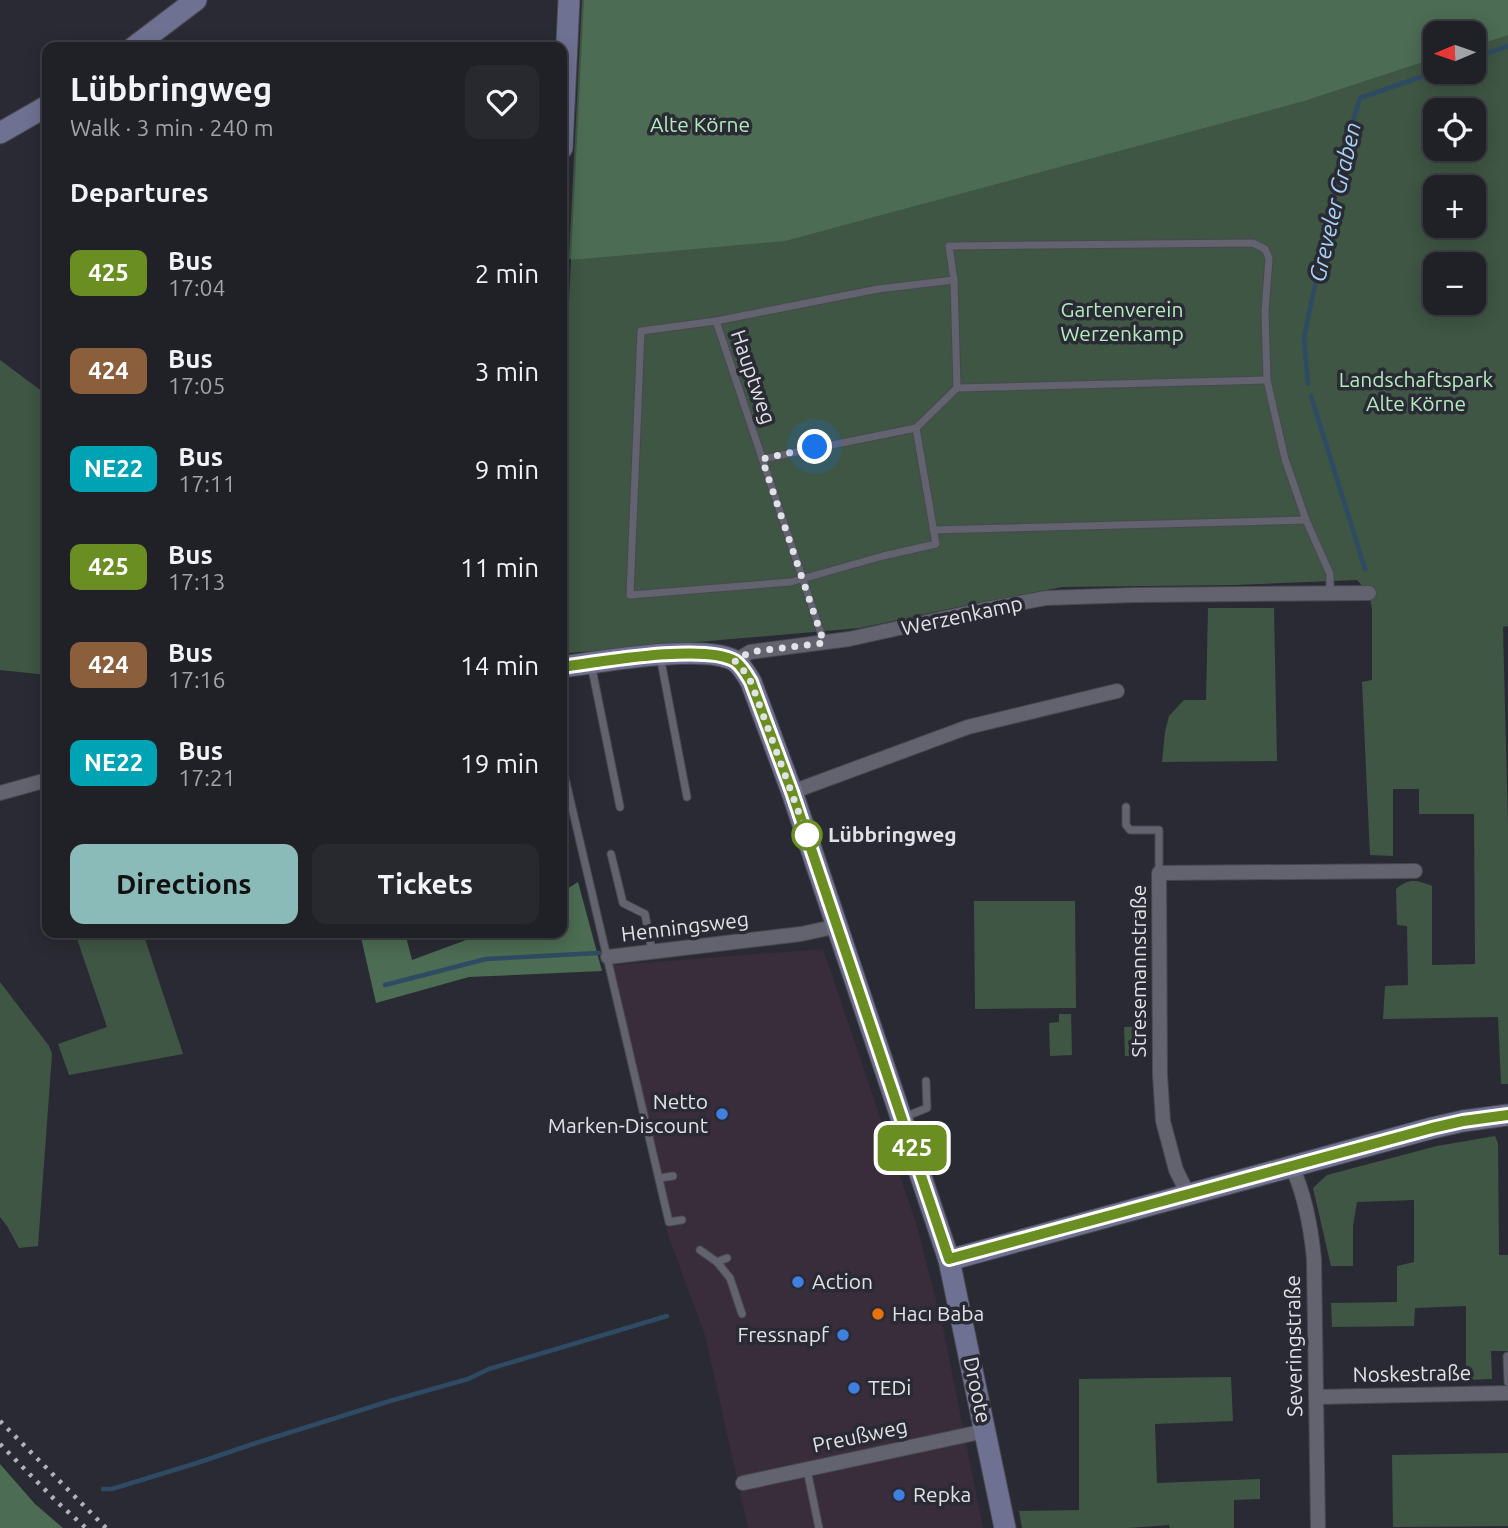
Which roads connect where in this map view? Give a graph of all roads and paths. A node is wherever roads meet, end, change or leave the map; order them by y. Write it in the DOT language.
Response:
graph roads {
  1 [pos="196,0"];
  2 [pos="569,0"];
  3 [pos="141,42"];
  4 [pos="567,43"];
  5 [pos="42,109"];
  6 [pos="0,133"];
  7 [pos="954,280"];
  8 [pos="716,321"];
  9 [pos="1268,380"];
  10 [pos="957,388"];
  11 [pos="916,428"];
  12 [pos="762,459"];
  13 [pos="1306,520"];
  14 [pos="933,530"];
  15 [pos="802,579"];
  16 [pos="1330,593"];
  17 [pos="1369,593"];
  18 [pos="824,643"];
  19 [pos="660,655"];
  20 [pos="735,661"];
  21 [pos="591,663"];
  22 [pos="567,666"];
  23 [pos="1117,691"];
  24 [pos="42,781"];
  25 [pos="567,786"];
  26 [pos="792,792"];
  27 [pos="0,793"];
  28 [pos="687,797"];
  29 [pos="620,807"];
  30 [pos="1125,807"];
  31 [pos="611,854"];
  32 [pos="1415,871"];
  33 [pos="1159,873"];
  34 [pos="838,926"];
  35 [pos="652,952"];
  36 [pos="608,957"];
  37 [pos="926,1081"];
  38 [pos="1508,1115"];
  39 [pos="902,1118"];
  40 [pos="1292,1167"];
  41 [pos="673,1176"];
  42 [pos="660,1178"];
  43 [pos="1188,1194"];
  44 [pos="682,1220"];
  45 [pos="700,1250"];
  46 [pos="727,1258"];
  47 [pos="949,1259"];
  48 [pos="717,1262"];
  49 [pos="742,1314"];
  50 [pos="1507,1356"];
  51 [pos="1508,1382"];
  52 [pos="1508,1393"];
  53 [pos="1316,1397"];
  54 [pos="985,1431"];
  55 [pos="807,1469"];
  56 [pos="743,1483"];
  57 [pos="819,1528"];
  58 [pos="1005,1528"];
  59 [pos="1318,1528"];
  1 -- 3 [label="street"];
  2 -- 4 [label="street"];
  5 -- 6 [label="street"];
  7 -- 8 [label="lane"];
  7 -- 9 [label="lane"];
  7 -- 10 [label="lane"];
  8 -- 12 [label="lane, Hauptweg"];
  8 -- 15 [label="lane"];
  9 -- 10 [label="lane"];
  9 -- 13 [label="lane"];
  10 -- 11 [label="lane"];
  11 -- 12 [label="lane"];
  11 -- 14 [label="lane"];
  12 -- 15 [label="lane, Hauptweg"];
  13 -- 14 [label="lane"];
  13 -- 16 [label="lane"];
  14 -- 15 [label="lane"];
  15 -- 18 [label="lane, Hauptweg"];
  16 -- 17 [label="street, Werzenkamp"];
  16 -- 18 [label="street, Werzenkamp"];
  18 -- 20 [label="street, Werzenkamp"];
  19 -- 20 [label="street"];
  19 -- 21 [label="street"];
  19 -- 28 [label="lane"];
  20 -- 26 [label="street, Droote"];
  21 -- 22 [label="street"];
  21 -- 29 [label="lane"];
  23 -- 26 [label="street"];
  24 -- 27 [label="street"];
  25 -- 36 [label="lane, Henningsweg"];
  26 -- 34 [label="street, Droote"];
  30 -- 33 [label="lane"];
  31 -- 35 [label="lane"];
  32 -- 33 [label="street, Stresemannstraße"];
  33 -- 43 [label="street, Stresemannstraße"];
  34 -- 35 [label="street, Henningsweg"];
  34 -- 39 [label="street, Droote"];
  35 -- 36 [label="street, Henningsweg"];
  36 -- 42 [label="lane"];
  37 -- 39 [label="lane"];
  38 -- 40 [label="street"];
  39 -- 47 [label="street, Droote"];
  40 -- 43 [label="street"];
  40 -- 53 [label="street, Severingstraße"];
  41 -- 42 [label="lane"];
  42 -- 44 [label="lane"];
  43 -- 47 [label="street"];
  45 -- 48 [label="lane"];
  46 -- 48 [label="lane"];
  47 -- 54 [label="street, Droote"];
  48 -- 49 [label="lane"];
  50 -- 51 [label="lane"];
  52 -- 53 [label="street, Noskestraße"];
  53 -- 59 [label="street, Severingstraße"];
  54 -- 55 [label="street, Preußweg"];
  54 -- 58 [label="street, Droote"];
  55 -- 56 [label="street, Preußweg"];
  55 -- 57 [label="lane"];
}
